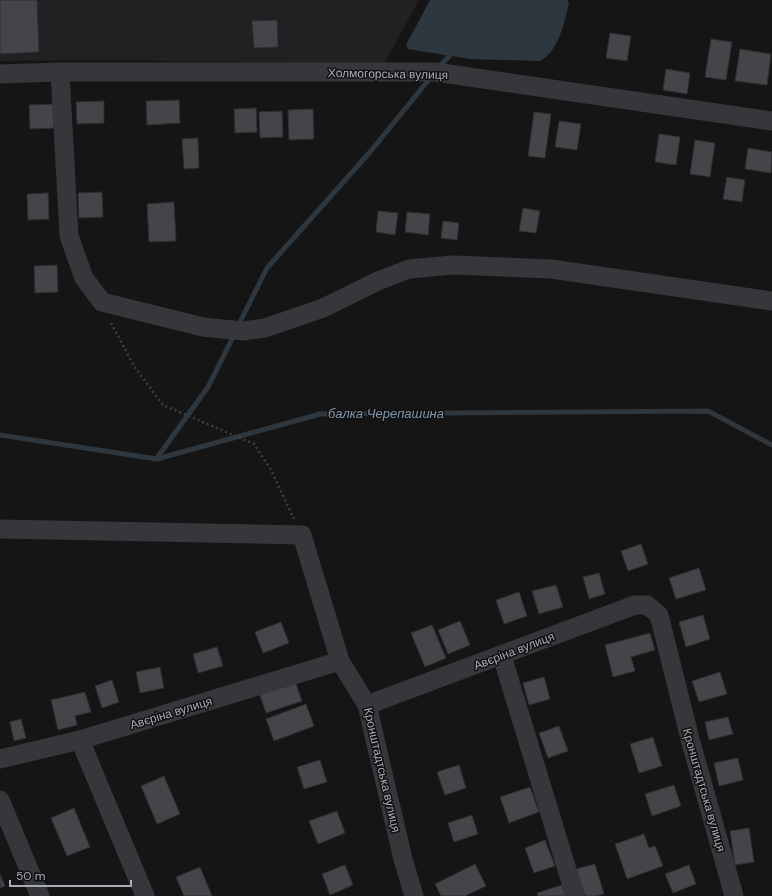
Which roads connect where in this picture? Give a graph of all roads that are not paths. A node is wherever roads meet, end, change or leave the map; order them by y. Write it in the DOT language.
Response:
graph roads {
  1 [pos="60,72"];
  2 [pos="0,74"];
  3 [pos="772,122"];
  4 [pos="772,301"];
  5 [pos="0,529"];
  6 [pos="659,614"];
  7 [pos="502,656"];
  8 [pos="340,661"];
  9 [pos="367,705"];
  10 [pos="80,740"];
  11 [pos="0,759"];
  12 [pos="0,800"];
  13 [pos="40,896"];
  14 [pos="145,896"];
  15 [pos="414,896"];
  16 [pos="575,896"];
  17 [pos="734,896"];
  1 -- 2 [label="street, Холмогорська вулиця"];
  1 -- 3 [label="street, Холмогорська вулиця"];
  1 -- 4 [label="street"];
  5 -- 8 [label="street, Кронштадтська вулиця"];
  6 -- 7 [label="street, Авєріна вулиця"];
  6 -- 17 [label="street, Кронштадтська вулиця"];
  7 -- 9 [label="street, Авєріна вулиця"];
  7 -- 16 [label="street"];
  8 -- 9 [label="street, Кронштадтська вулиця"];
  8 -- 10 [label="street, Авєріна вулиця"];
  9 -- 15 [label="street, Кронштадтська вулиця"];
  10 -- 11 [label="street, Авєріна вулиця"];
  10 -- 14 [label="street"];
  12 -- 13 [label="street"];
}
